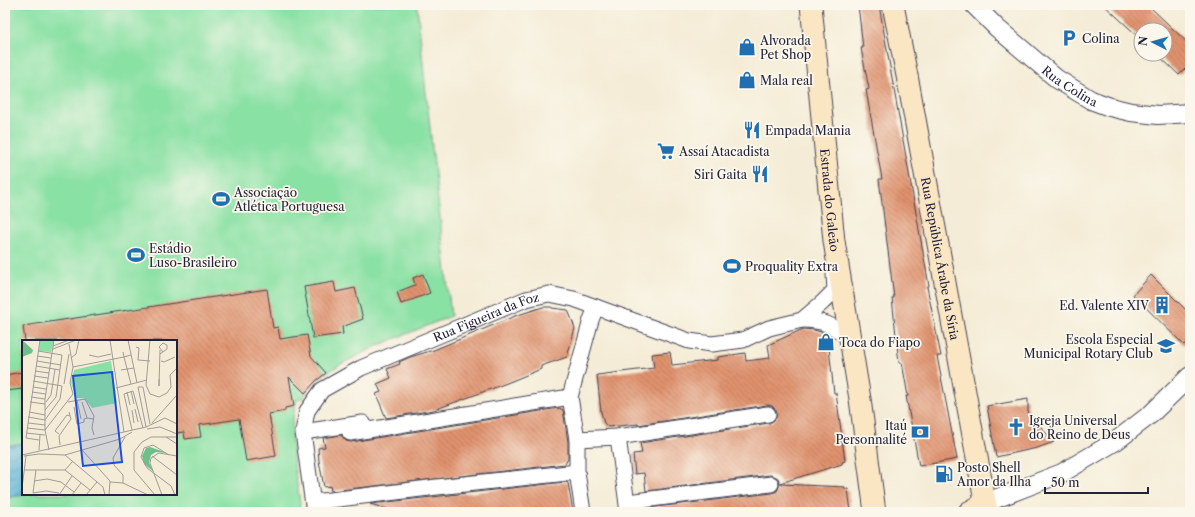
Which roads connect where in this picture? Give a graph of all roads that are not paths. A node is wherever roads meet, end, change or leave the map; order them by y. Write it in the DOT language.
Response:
graph roads {
  1 [pos="811,5"];
  2 [pos="893,5"];
  3 [pos="974,5"];
  4 [pos="1190,113"];
  5 [pos="834,241"];
  6 [pos="594,313"];
  7 [pos="802,320"];
  8 [pos="850,339"];
  9 [pos="1190,376"];
  10 [pos="570,397"];
  11 [pos="768,414"];
  12 [pos="380,421"];
  13 [pos="303,432"];
  14 [pos="350,433"];
  15 [pos="618,437"];
  16 [pos="577,439"];
  17 [pos="577,472"];
  18 [pos="771,484"];
  19 [pos="314,507"];
  20 [pos="628,507"];
  21 [pos="980,509"];
  22 [pos="582,512"];
  23 [pos="875,512"];
  1 -- 5 [label="main road, Estrada do Galeão"];
  2 -- 21 [label="main road, Rua República Árabe da Síria"];
  3 -- 4 [label="street, Rua Colina"];
  5 -- 7 [label="street, Rua Figueira da Foz"];
  5 -- 8 [label="main road, Estrada do Galeão"];
  6 -- 7 [label="street, Rua Figueira da Foz"];
  6 -- 10 [label="street"];
  6 -- 13 [label="street, Rua Figueira da Foz"];
  7 -- 8 [label="street, Rua Figueira da Foz"];
  8 -- 23 [label="main road, Estrada do Galeão"];
  9 -- 21 [label="street"];
  10 -- 14 [label="street"];
  10 -- 16 [label="street"];
  11 -- 15 [label="street"];
  12 -- 13 [label="street"];
  13 -- 19 [label="street, Rua Figueira da Foz"];
  15 -- 16 [label="street"];
  15 -- 20 [label="street"];
  16 -- 17 [label="street"];
  17 -- 19 [label="street"];
  17 -- 22 [label="street"];
  18 -- 20 [label="street"];
}
